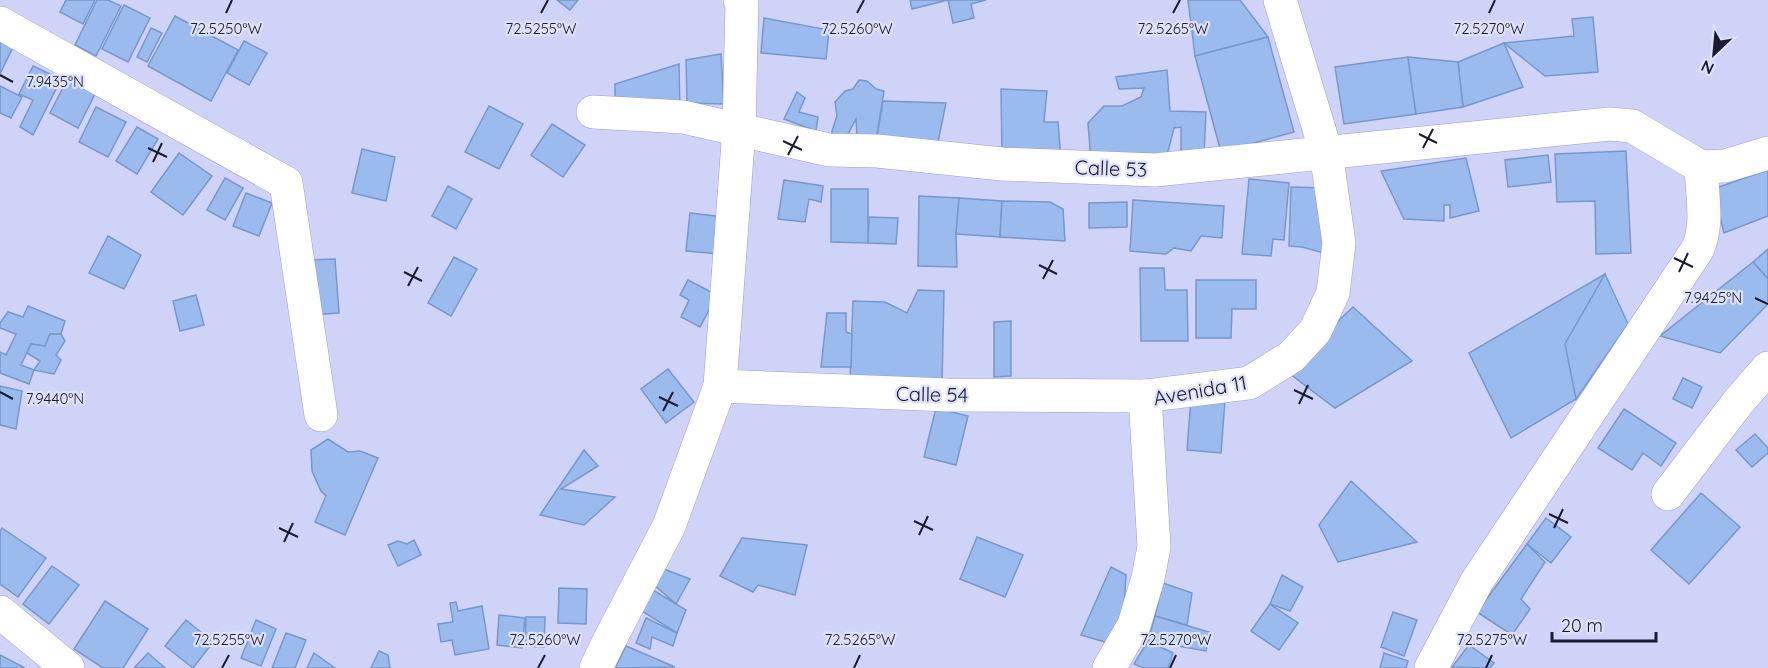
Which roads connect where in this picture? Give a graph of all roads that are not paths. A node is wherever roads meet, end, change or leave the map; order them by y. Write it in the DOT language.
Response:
graph roads {
  1 [pos="740,0"];
  2 [pos="1280,0"];
  3 [pos="0,23"];
  4 [pos="593,112"];
  5 [pos="739,129"];
  6 [pos="1326,152"];
  7 [pos="1768,153"];
  8 [pos="1701,167"];
  9 [pos="1768,368"];
  10 [pos="720,386"];
  11 [pos="1145,396"];
  12 [pos="321,415"];
  13 [pos="1668,494"];
  14 [pos="0,612"];
  15 [pos="68,668"];
  16 [pos="596,668"];
  17 [pos="1109,668"];
  18 [pos="1431,668"];
  1 -- 5 [label="street"];
  2 -- 6 [label="street, Avenida 11"];
  3 -- 12 [label="street"];
  4 -- 5 [label="street, Calle 53"];
  5 -- 6 [label="street, Calle 53"];
  5 -- 10 [label="street"];
  6 -- 8 [label="street, Calle 53"];
  6 -- 11 [label="street, Avenida 11"];
  7 -- 8 [label="street"];
  8 -- 18 [label="street"];
  9 -- 13 [label="street"];
  10 -- 11 [label="street, Calle 54"];
  10 -- 16 [label="street"];
  11 -- 17 [label="street, Avenida 11"];
  14 -- 15 [label="street"];
}
